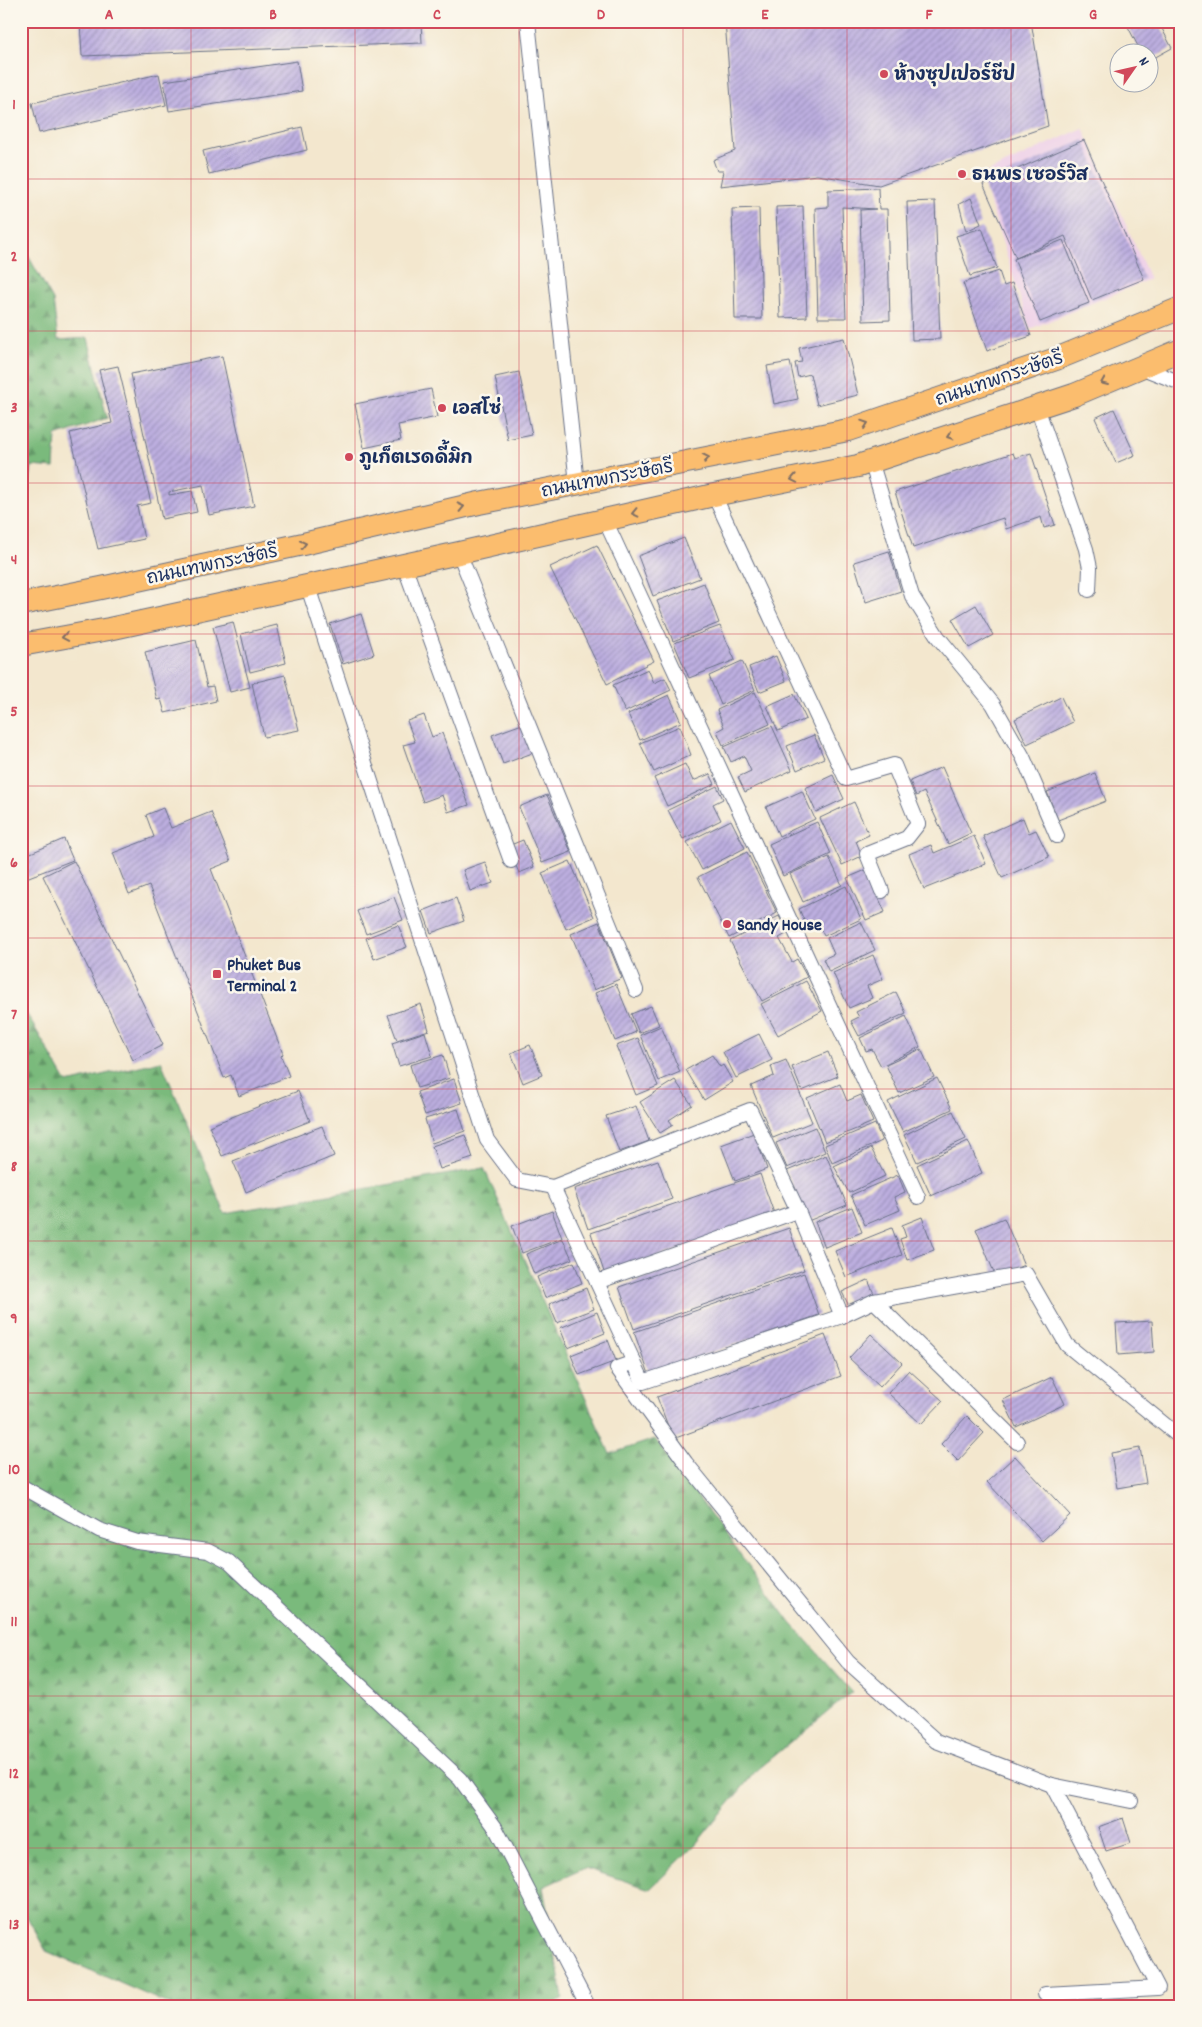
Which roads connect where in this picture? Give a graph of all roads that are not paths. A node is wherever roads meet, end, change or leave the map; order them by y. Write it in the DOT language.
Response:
graph roads {
  1 [pos="528,21"];
  2 [pos="1181,308"];
  3 [pos="1181,350"];
  4 [pos="1140,367"];
  5 [pos="1181,383"];
  6 [pos="1037,407"];
  7 [pos="872,462"];
  8 [pos="577,484"];
  9 [pos="714,494"];
  10 [pos="605,520"];
  11 [pos="459,553"];
  12 [pos="404,565"];
  13 [pos="308,587"];
  14 [pos="1089,590"];
  15 [pos="21,604"];
  16 [pos="21,644"];
  17 [pos="1057,836"];
  18 [pos="511,861"];
  19 [pos="882,891"];
  20 [pos="636,990"];
  21 [pos="553,1187"];
  22 [pos="918,1197"];
  23 [pos="798,1211"];
  24 [pos="597,1282"];
  25 [pos="874,1301"];
  26 [pos="842,1316"];
  27 [pos="634,1362"];
  28 [pos="1181,1438"];
  29 [pos="1017,1442"];
  30 [pos="21,1486"];
  31 [pos="1052,1785"];
  32 [pos="1131,1801"];
  33 [pos="1045,1994"];
  34 [pos="588,2006"];
  1 -- 8 [label="street"];
  8 -- 2 [label="main road, ถนนเทพกระษัตรี, one-way"];
  3 -- 4 [label="main road"];
  4 -- 5 [label="street"];
  4 -- 6 [label="main road, one-way"];
  6 -- 7 [label="main road, one-way"];
  6 -- 14 [label="street"];
  7 -- 9 [label="main road, one-way"];
  7 -- 17 [label="street"];
  15 -- 8 [label="main road, ถนนเทพกระษัตรี, one-way"];
  9 -- 10 [label="main road, one-way"];
  9 -- 19 [label="street"];
  10 -- 11 [label="main road"];
  10 -- 22 [label="street"];
  11 -- 12 [label="main road"];
  11 -- 20 [label="street"];
  12 -- 13 [label="main road"];
  12 -- 18 [label="street"];
  13 -- 16 [label="main road, one-way"];
  13 -- 21 [label="street"];
  21 -- 23 [label="street"];
  21 -- 24 [label="street"];
  23 -- 24 [label="street"];
  23 -- 26 [label="street"];
  24 -- 27 [label="street"];
  25 -- 26 [label="street"];
  25 -- 28 [label="street"];
  25 -- 29 [label="street"];
  26 -- 27 [label="street"];
  27 -- 31 [label="street"];
  30 -- 34 [label="street"];
  31 -- 32 [label="street"];
  31 -- 33 [label="street"];
}
